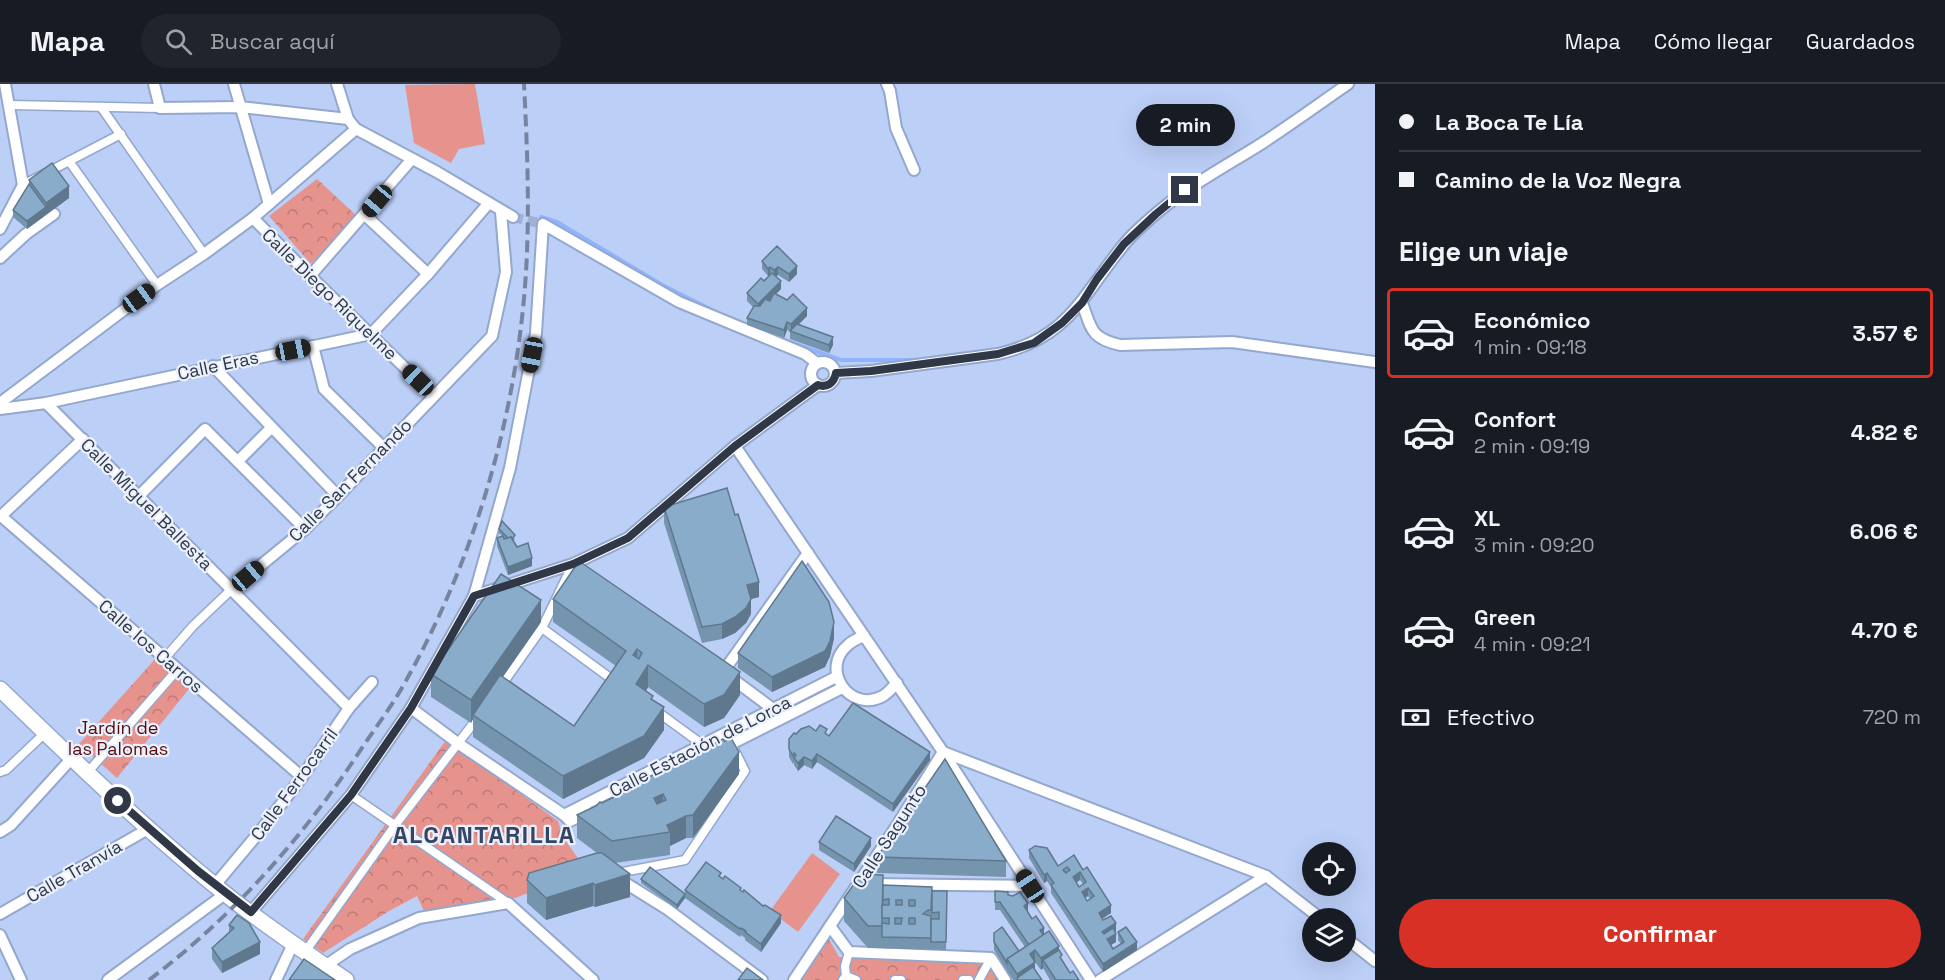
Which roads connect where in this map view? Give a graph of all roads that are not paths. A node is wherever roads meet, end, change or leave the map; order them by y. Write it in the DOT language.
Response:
graph roads {
  1 [pos="4,84"];
  2 [pos="154,84"];
  3 [pos="234,84"];
  4 [pos="337,84"];
  5 [pos="887,84"];
  6 [pos="1348,84"];
  7 [pos="5,103"];
  8 [pos="101,107"];
  9 [pos="240,107"];
  10 [pos="160,108"];
  11 [pos="348,119"];
  12 [pos="356,129"];
  13 [pos="122,134"];
  14 [pos="412,159"];
  15 [pos="69,161"];
  16 [pos="914,170"];
  17 [pos="23,185"];
  18 [pos="269,204"];
  19 [pos="488,204"];
  20 [pos="501,212"];
  21 [pos="54,214"];
  22 [pos="365,215"];
  23 [pos="513,217"];
  24 [pos="253,218"];
  25 [pos="0,229"];
  26 [pos="204,254"];
  27 [pos="0,258"];
  28 [pos="428,274"];
  29 [pos="310,276"];
  30 [pos="157,285"];
  31 [pos="1082,303"];
  32 [pos="371,334"];
  33 [pos="313,346"];
  34 [pos="1375,362"];
  35 [pos="817,363"];
  36 [pos="213,366"];
  37 [pos="836,373"];
  38 [pos="818,385"];
  39 [pos="433,395"];
  40 [pos="0,403"];
  41 [pos="46,403"];
  42 [pos="0,409"];
  43 [pos="271,428"];
  44 [pos="83,439"];
  45 [pos="735,446"];
  46 [pos="383,447"];
  47 [pos="238,461"];
  48 [pos="139,496"];
  49 [pos="338,496"];
  50 [pos="0,516"];
  51 [pos="305,529"];
  52 [pos="807,553"];
  53 [pos="578,568"];
  54 [pos="232,590"];
  55 [pos="474,596"];
  56 [pos="542,628"];
  57 [pos="864,636"];
  58 [pos="165,658"];
  59 [pos="178,669"];
  60 [pos="836,677"];
  61 [pos="372,682"];
  62 [pos="897,683"];
  63 [pos="842,688"];
  64 [pos="0,689"];
  65 [pos="628,691"];
  66 [pos="494,696"];
  67 [pos="647,704"];
  68 [pos="487,705"];
  69 [pos="348,708"];
  70 [pos="411,708"];
  71 [pos="773,709"];
  72 [pos="45,733"];
  73 [pos="732,743"];
  74 [pos="459,744"];
  75 [pos="706,749"];
  76 [pos="944,752"];
  77 [pos="72,758"];
  78 [pos="699,759"];
  79 [pos="0,772"];
  80 [pos="87,773"];
  81 [pos="302,777"];
  82 [pos="351,795"];
  83 [pos="567,818"];
  84 [pos="396,824"];
  85 [pos="148,829"];
  86 [pos="0,832"];
  87 [pos="611,874"];
  88 [pos="1266,876"];
  89 [pos="857,885"];
  90 [pos="1030,886"];
  91 [pos="220,889"];
  92 [pos="508,903"];
  93 [pos="1307,908"];
  94 [pos="251,912"];
  95 [pos="0,914"];
  96 [pos="830,926"];
  97 [pos="0,935"];
  98 [pos="1356,946"];
  99 [pos="299,948"];
  100 [pos="849,952"];
  101 [pos="991,958"];
  102 [pos="1375,961"];
  103 [pos="325,966"];
  104 [pos="844,978"];
  105 [pos="21,980"];
  106 [pos="108,980"];
  107 [pos="276,980"];
  108 [pos="346,980"];
  109 [pos="592,980"];
  110 [pos="762,980"];
  111 [pos="794,980"];
  112 [pos="856,980"];
  113 [pos="895,980"];
  114 [pos="901,980"];
  115 [pos="963,980"];
  116 [pos="969,980"];
  117 [pos="979,980"];
  118 [pos="1005,980"];
  119 [pos="1092,980"];
  120 [pos="1100,980"];
  1 -- 7 [label="street"];
  2 -- 10 [label="street"];
  3 -- 9 [label="street"];
  4 -- 11 [label="street"];
  5 -- 16 [label="street"];
  6 -- 31 [label="street"];
  7 -- 8 [label="street"];
  7 -- 17 [label="street"];
  8 -- 10 [label="street"];
  8 -- 13 [label="street"];
  9 -- 10 [label="street"];
  9 -- 11 [label="street"];
  9 -- 18 [label="street"];
  11 -- 12 [label="street"];
  12 -- 14 [label="street"];
  12 -- 18 [label="street"];
  13 -- 15 [label="street"];
  13 -- 26 [label="street"];
  14 -- 19 [label="street"];
  14 -- 22 [label="street"];
  15 -- 17 [label="street"];
  15 -- 30 [label="street"];
  17 -- 25 [label="street"];
  18 -- 24 [label="street"];
  19 -- 20 [label="street"];
  19 -- 28 [label="street"];
  20 -- 23 [label="street"];
  20 -- 39 [label="street, Calle San Fernando"];
  21 -- 27 [label="street"];
  22 -- 28 [label="street"];
  22 -- 29 [label="street"];
  24 -- 26 [label="street"];
  24 -- 29 [label="street, Calle Diego Riquelme"];
  26 -- 30 [label="street"];
  28 -- 32 [label="street"];
  29 -- 32 [label="street, Calle Diego Riquelme"];
  30 -- 40 [label="street"];
  31 -- 34 [label="street"];
  31 -- 37 [label="street"];
  32 -- 33 [label="street, Calle Eras"];
  32 -- 39 [label="street, Calle Diego Riquelme"];
  33 -- 36 [label="street, Calle Eras"];
  33 -- 46 [label="street"];
  35 -- 37 [label="street"];
  35 -- 38 [label="street"];
  35 -- 55 [label="street"];
  36 -- 41 [label="street, Calle Eras"];
  36 -- 43 [label="street"];
  37 -- 38 [label="street"];
  38 -- 45 [label="street"];
  39 -- 46 [label="street, Calle San Fernando"];
  41 -- 42 [label="street, Calle Eras"];
  41 -- 44 [label="street, Calle Miguel Ballesta"];
  43 -- 47 [label="street"];
  43 -- 49 [label="street"];
  44 -- 48 [label="street, Calle Miguel Ballesta"];
  44 -- 50 [label="street"];
  45 -- 52 [label="street"];
  45 -- 53 [label="street"];
  46 -- 49 [label="street, Calle San Fernando"];
  47 -- 48 [label="street"];
  47 -- 51 [label="street"];
  48 -- 54 [label="street, Calle Miguel Ballesta"];
  49 -- 51 [label="street, Calle San Fernando"];
  50 -- 58 [label="street, Calle los Carros"];
  51 -- 54 [label="street, Calle San Fernando"];
  52 -- 57 [label="street"];
  52 -- 71 [label="street"];
  53 -- 55 [label="street"];
  53 -- 56 [label="street"];
  54 -- 58 [label="street, Calle San Fernando"];
  54 -- 69 [label="street, Calle Miguel Ballesta"];
  55 -- 70 [label="street"];
  56 -- 65 [label="street"];
  56 -- 66 [label="street"];
  57 -- 60 [label="street"];
  57 -- 62 [label="street"];
  58 -- 59 [label="street, Calle los Carros"];
  59 -- 80 [label="street"];
  59 -- 81 [label="street, Calle los Carros"];
  60 -- 63 [label="street"];
  60 -- 71 [label="street, Calle Estación de Lorca"];
  61 -- 69 [label="street, Calle Ferrocarril"];
  62 -- 63 [label="street"];
  62 -- 76 [label="street"];
  63 -- 73 [label="street, Calle Estación de Lorca"];
  64 -- 72 [label="main road"];
  67 -- 75 [label="street"];
  68 -- 74 [label="street"];
  69 -- 81 [label="street, Calle Ferrocarril"];
  70 -- 74 [label="street"];
  70 -- 82 [label="street"];
  71 -- 75 [label="street, Calle Estación de Lorca"];
  72 -- 77 [label="main road"];
  72 -- 79 [label="street"];
  73 -- 75 [label="street, Calle Estación de Lorca"];
  73 -- 87 [label="street"];
  74 -- 83 [label="street"];
  74 -- 84 [label="street"];
  75 -- 83 [label="street, Calle Estación de Lorca"];
  76 -- 88 [label="street"];
  76 -- 89 [label="street, Calle Sagunto"];
  76 -- 90 [label="street"];
  77 -- 80 [label="main road"];
  77 -- 86 [label="street"];
  78 -- 83 [label="street, Calle Estación de Lorca"];
  80 -- 85 [label="main road"];
  81 -- 91 [label="street, Calle Ferrocarril"];
  82 -- 84 [label="street"];
  82 -- 94 [label="street"];
  84 -- 92 [label="street"];
  84 -- 99 [label="street"];
  85 -- 91 [label="main road"];
  85 -- 95 [label="street, Calle Tranvía"];
  87 -- 110 [label="street"];
  88 -- 93 [label="street"];
  88 -- 120 [label="street"];
  89 -- 90 [label="street"];
  89 -- 96 [label="street, Calle Sagunto"];
  90 -- 119 [label="street"];
  91 -- 94 [label="main road"];
  91 -- 106 [label="street, Calle Ferrocarril"];
  92 -- 103 [label="street"];
  92 -- 109 [label="street"];
  94 -- 99 [label="main road"];
  96 -- 100 [label="street"];
  96 -- 111 [label="street, Calle Sagunto"];
  97 -- 105 [label="street"];
  98 -- 102 [label="street"];
  99 -- 103 [label="main road"];
  99 -- 107 [label="street"];
  100 -- 101 [label="street"];
  100 -- 104 [label="street"];
  101 -- 117 [label="street"];
  101 -- 118 [label="street"];
  103 -- 108 [label="main road"];
  104 -- 112 [label="street"];
  113 -- 114 [label="street"];
  115 -- 116 [label="street"];
}
